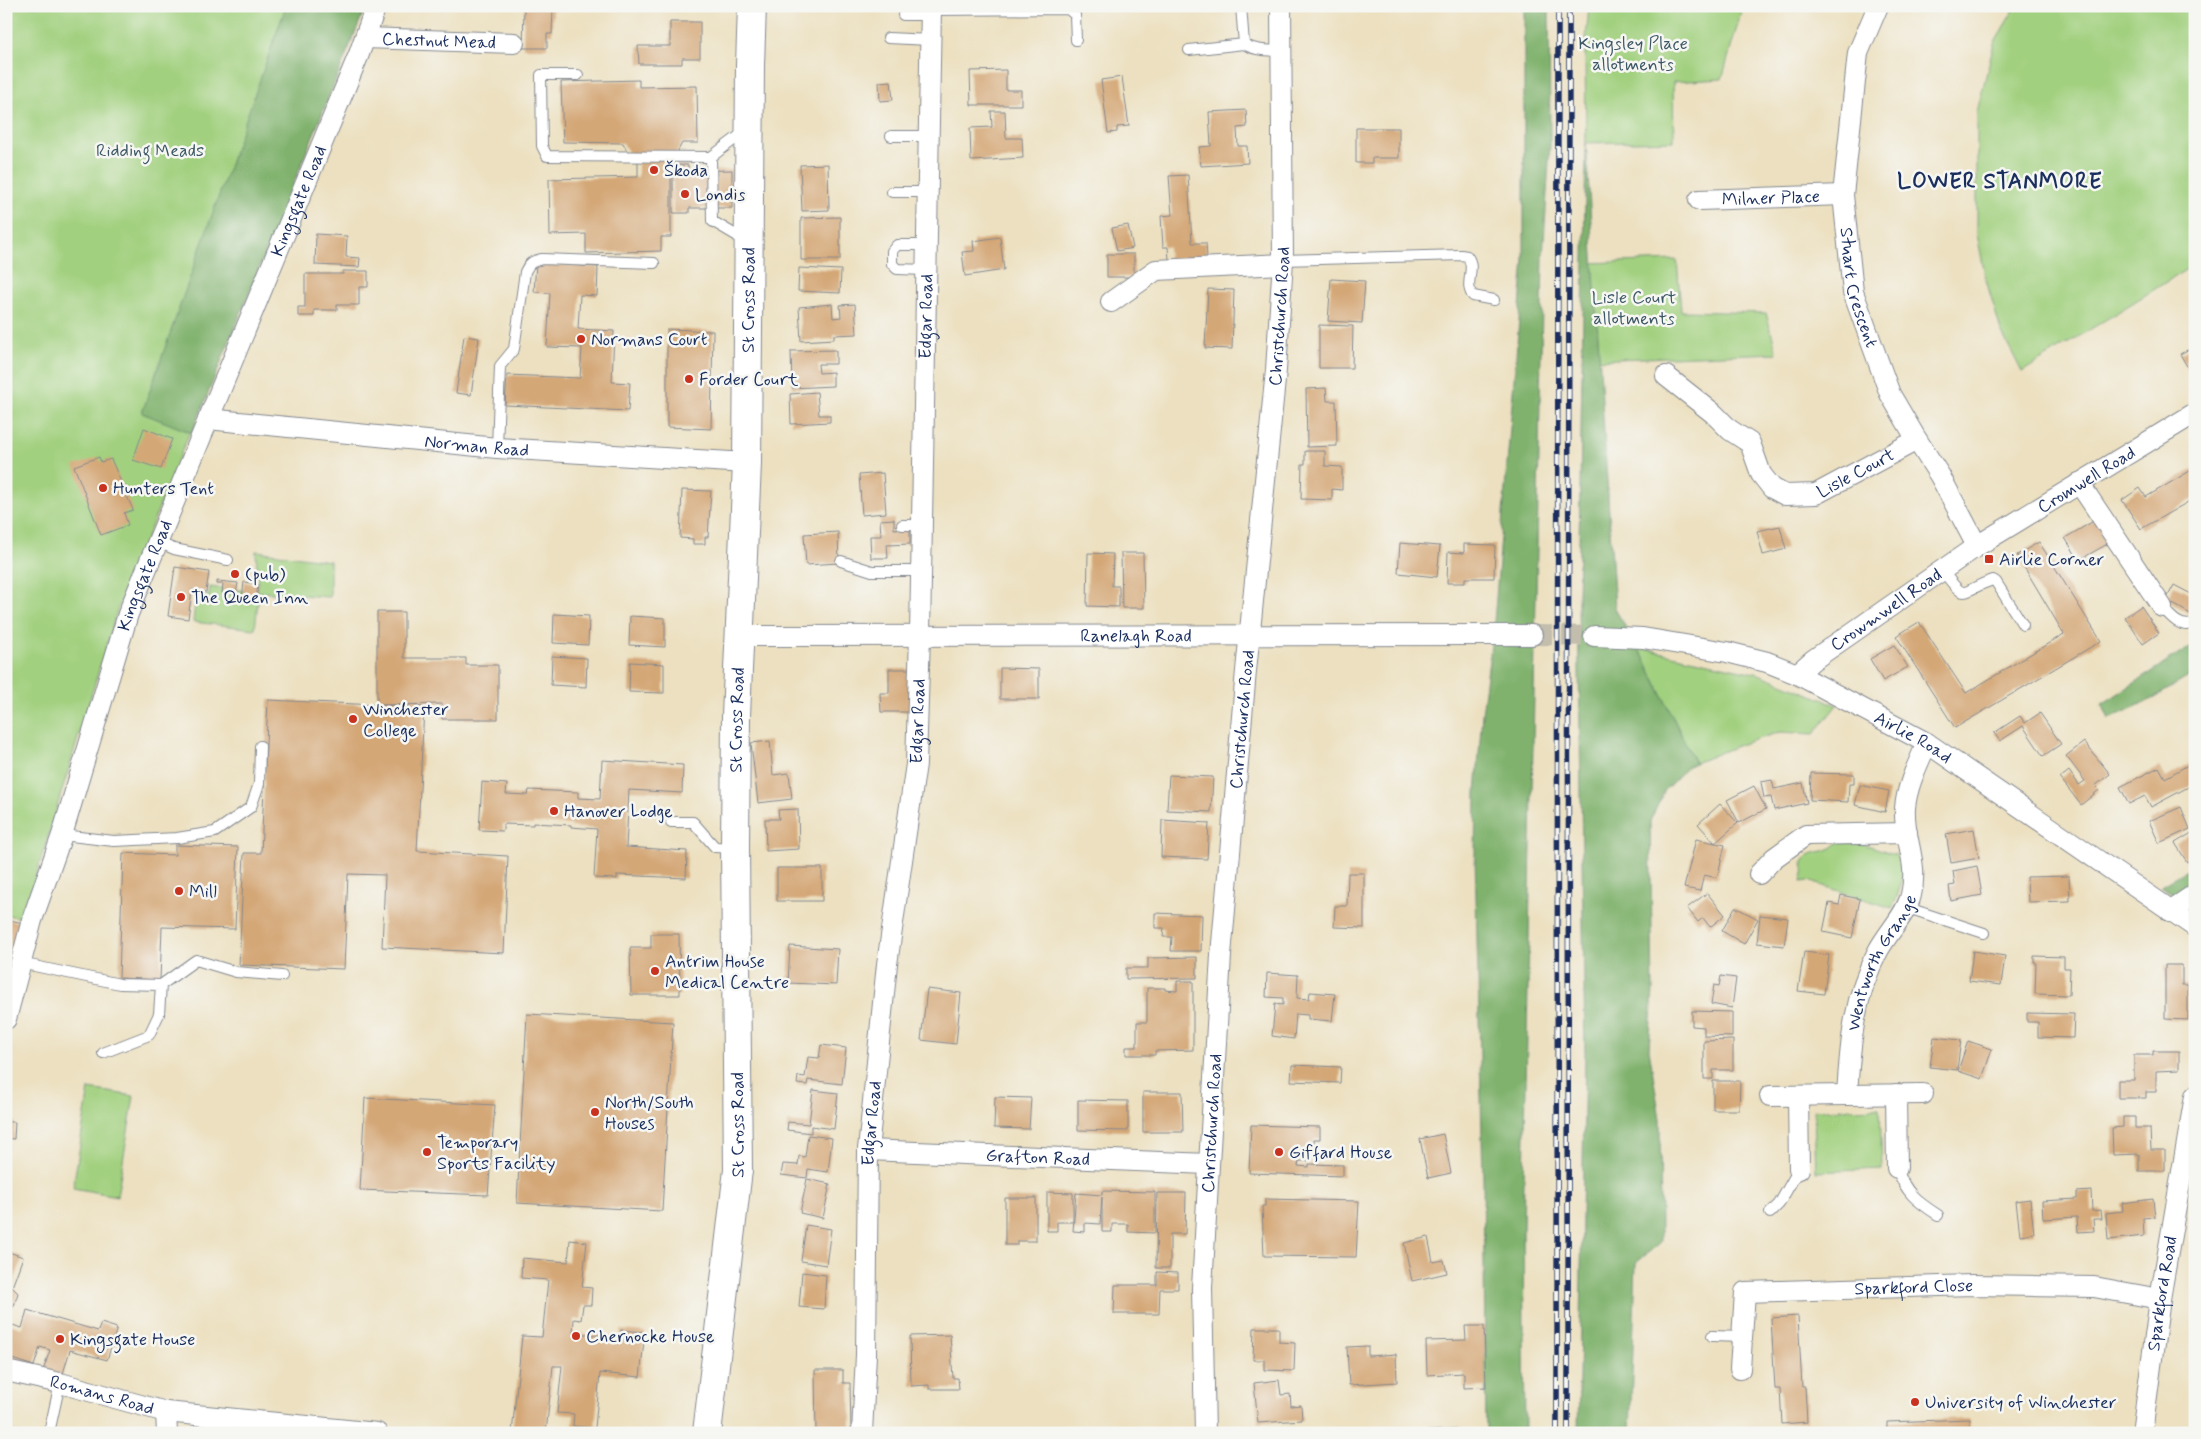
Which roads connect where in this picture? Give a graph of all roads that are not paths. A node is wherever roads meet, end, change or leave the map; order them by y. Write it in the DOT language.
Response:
graph roads {
  1 [pos="376,6"];
  2 [pos="752,6"];
  3 [pos="1241,6"];
  4 [pos="1281,6"];
  5 [pos="1878,6"];
  6 [pos="931,10"];
  7 [pos="903,15"];
  8 [pos="365,38"];
  9 [pos="888,38"];
  10 [pos="930,40"];
  11 [pos="1076,40"];
  12 [pos="514,43"];
  13 [pos="1244,44"];
  14 [pos="1189,50"];
  15 [pos="1281,50"];
  16 [pos="578,75"];
  17 [pos="749,128"];
  18 [pos="890,136"];
  19 [pos="928,136"];
  20 [pos="711,157"];
  21 [pos="892,192"];
  22 [pos="928,192"];
  23 [pos="1843,195"];
  24 [pos="1699,200"];
  25 [pos="748,242"];
  26 [pos="927,245"];
  27 [pos="1283,262"];
  28 [pos="654,263"];
  29 [pos="926,270"];
  30 [pos="1494,300"];
  31 [pos="1111,302"];
  32 [pos="1666,376"];
  33 [pos="2195,413"];
  34 [pos="208,419"];
  35 [pos="1916,440"];
  36 [pos="497,448"];
  37 [pos="747,462"];
  38 [pos="2079,483"];
  39 [pos="902,525"];
  40 [pos="922,526"];
  41 [pos="157,542"];
  42 [pos="1977,546"];
  43 [pos="228,560"];
  44 [pos="841,561"];
  45 [pos="1942,570"];
  46 [pos="921,571"];
  47 [pos="2162,607"];
  48 [pos="2195,623"];
  49 [pos="2023,625"];
  50 [pos="920,634"];
  51 [pos="740,636"];
  52 [pos="1532,636"];
  53 [pos="1594,636"];
  54 [pos="1249,637"];
  55 [pos="1797,674"];
  56 [pos="1927,743"];
  57 [pos="260,746"];
  58 [pos="671,822"];
  59 [pos="1907,833"];
  60 [pos="62,834"];
  61 [pos="735,848"];
  62 [pos="1759,874"];
  63 [pos="2195,894"];
  64 [pos="1905,908"];
  65 [pos="2170,911"];
  66 [pos="2195,927"];
  67 [pos="1984,933"];
  68 [pos="20,963"];
  69 [pos="282,976"];
  70 [pos="11,982"];
  71 [pos="161,985"];
  72 [pos="6,1019"];
  73 [pos="103,1053"];
  74 [pos="1896,1094"];
  75 [pos="1923,1094"];
  76 [pos="1847,1095"];
  77 [pos="1770,1096"];
  78 [pos="1798,1096"];
  79 [pos="2195,1096"];
  80 [pos="2192,1136"];
  81 [pos="868,1150"];
  82 [pos="1208,1164"];
  83 [pos="1897,1168"];
  84 [pos="1799,1169"];
  85 [pos="1770,1213"];
  86 [pos="1938,1215"];
  87 [pos="2160,1299"];
  88 [pos="1712,1336"];
  89 [pos="1742,1337"];
  90 [pos="1740,1369"];
  91 [pos="6,1371"];
  92 [pos="60,1383"];
  93 [pos="166,1412"];
  94 [pos="49,1433"];
  95 [pos="167,1433"];
  96 [pos="377,1433"];
  97 [pos="707,1433"];
  98 [pos="862,1433"];
  99 [pos="1205,1433"];
  100 [pos="2142,1433"];
  1 -- 8 [label="street, Kingsgate Road"];
  2 -- 17 [label="main road, St Cross Road"];
  3 -- 13 [label="lane"];
  4 -- 15 [label="street, Christchurch Road"];
  5 -- 23 [label="street, Stuart Crescent"];
  6 -- 7 [label="lane"];
  6 -- 10 [label="street, Edgar Road"];
  6 -- 11 [label="lane"];
  8 -- 12 [label="street, Chestnut Mead"];
  8 -- 34 [label="street, Kingsgate Road"];
  9 -- 10 [label="lane"];
  10 -- 19 [label="street, Edgar Road"];
  13 -- 14 [label="lane"];
  13 -- 15 [label="lane"];
  15 -- 27 [label="street, Christchurch Road"];
  16 -- 20 [label="lane"];
  17 -- 20 [label="lane"];
  17 -- 25 [label="main road, St Cross Road"];
  18 -- 19 [label="lane"];
  19 -- 22 [label="street, Edgar Road"];
  20 -- 25 [label="lane"];
  21 -- 22 [label="lane"];
  22 -- 26 [label="street, Edgar Road"];
  23 -- 24 [label="street, Milner Place"];
  23 -- 35 [label="street, Stuart Crescent"];
  25 -- 37 [label="main road, St Cross Road"];
  26 -- 29 [label="street, Edgar Road"];
  26 -- 29 [label="lane"];
  27 -- 30 [label="lane"];
  27 -- 31 [label="street"];
  27 -- 54 [label="street, Christchurch Road"];
  28 -- 36 [label="lane"];
  29 -- 40 [label="street, Edgar Road"];
  32 -- 35 [label="street, Lisle Court"];
  33 -- 38 [label="street, Cromwell Road"];
  34 -- 36 [label="street, Norman Road"];
  34 -- 41 [label="street, Kingsgate Road"];
  35 -- 42 [label="street, Stuart Crescent"];
  36 -- 37 [label="street, Norman Road"];
  37 -- 51 [label="main road, St Cross Road"];
  38 -- 42 [label="street, Cromwell Road"];
  38 -- 47 [label="street"];
  39 -- 40 [label="lane"];
  40 -- 46 [label="street, Edgar Road"];
  41 -- 43 [label="lane"];
  41 -- 60 [label="street, Kingsgate Road"];
  42 -- 45 [label="street, Crowmwell Road"];
  44 -- 46 [label="lane"];
  45 -- 49 [label="lane"];
  45 -- 55 [label="street, Crowmwell Road"];
  46 -- 50 [label="street, Edgar Road"];
  47 -- 48 [label="lane"];
  50 -- 51 [label="street, Ranelagh Road"];
  50 -- 54 [label="street, Ranelagh Road"];
  50 -- 81 [label="street, Edgar Road"];
  51 -- 61 [label="main road, St Cross Road"];
  52 -- 54 [label="street, Ranelagh Road"];
  53 -- 55 [label="street, Airlie Road"];
  54 -- 82 [label="street, Christchurch Road"];
  55 -- 56 [label="street, Airlie Road"];
  56 -- 59 [label="street, Wentworth Grange"];
  56 -- 65 [label="street, Airlie Road"];
  57 -- 60 [label="lane"];
  58 -- 61 [label="lane"];
  59 -- 62 [label="street"];
  59 -- 64 [label="street, Wentworth Grange"];
  60 -- 68 [label="street, Kingsgate Road"];
  61 -- 97 [label="main road, St Cross Road"];
  63 -- 65 [label="street"];
  64 -- 67 [label="lane"];
  64 -- 76 [label="street, Wentworth Grange"];
  65 -- 66 [label="street, Airlie Road"];
  68 -- 70 [label="street, Kingsgate Road"];
  68 -- 71 [label="lane"];
  69 -- 71 [label="lane"];
  70 -- 72 [label="street, Kingsgate Road"];
  71 -- 73 [label="lane"];
  74 -- 75 [label="street"];
  74 -- 76 [label="street"];
  74 -- 83 [label="street"];
  76 -- 78 [label="street"];
  77 -- 78 [label="street"];
  78 -- 84 [label="street"];
  79 -- 80 [label="street, Sparkford Road"];
  80 -- 87 [label="street, Sparkford Road"];
  81 -- 82 [label="street, Grafton Road"];
  81 -- 98 [label="street, Edgar Road"];
  82 -- 99 [label="street, Christchurch Road"];
  83 -- 86 [label="lane"];
  84 -- 85 [label="lane"];
  87 -- 89 [label="street, Sparkford Close"];
  87 -- 100 [label="street, Sparkford Road"];
  88 -- 89 [label="lane"];
  89 -- 90 [label="street, Sparkford Close"];
  91 -- 92 [label="street, Romans Road"];
  92 -- 93 [label="street, Romans Road"];
  92 -- 94 [label="lane"];
  93 -- 95 [label="street"];
  93 -- 96 [label="street, Romans Road"];
}
